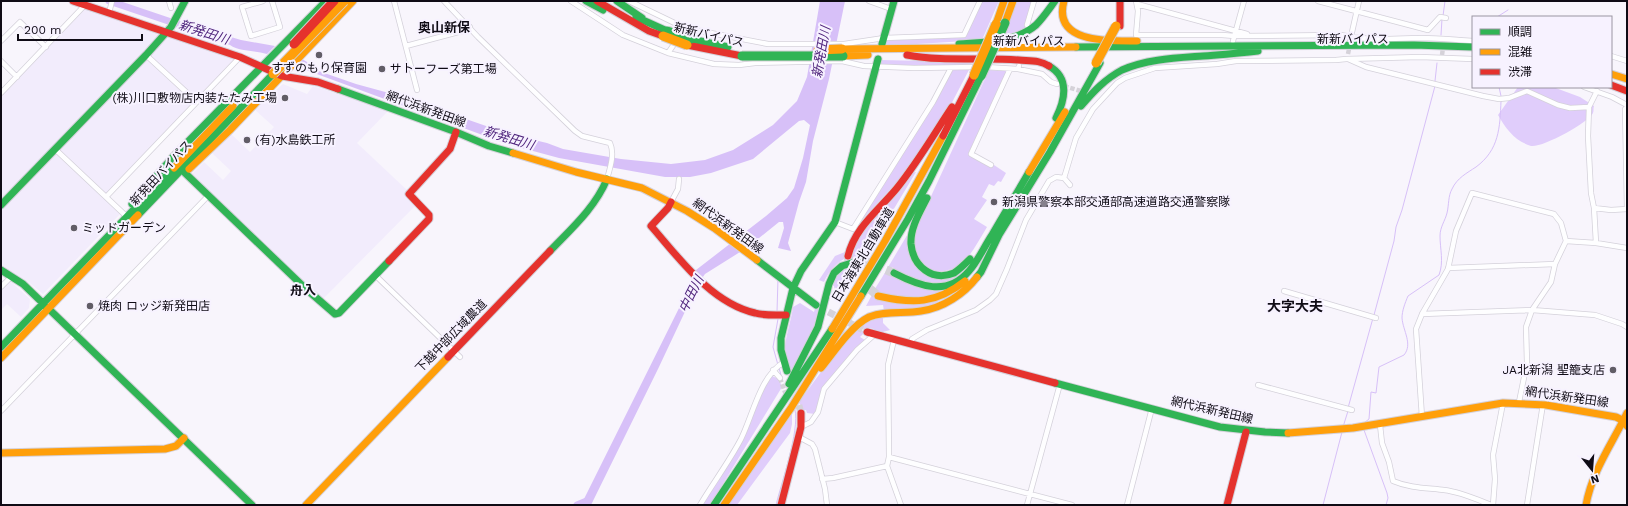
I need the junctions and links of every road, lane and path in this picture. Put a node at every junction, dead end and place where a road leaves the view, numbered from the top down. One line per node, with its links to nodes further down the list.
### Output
1 (73, 1): 32 (main road, 網代浜新発田線)
2 (112, 1): 36 (street)
3 (169, 1): 34 (street)
4 (185, 1): 43 (main road)
5 (263, 1): 6 (street)
6 (272, 1)
7 (334, 1): 71 (main road, bridge)
8 (344, 1): 71 (main road, bridge)
9 (353, 1): 71 (main road)
10 (394, 1): 50 (street)
11 (444, 1): 40 (street)
12 (571, 1): 56 (street)
13 (586, 1): 41 (main road)
14 (597, 1): 41 (main road, 新新バイパス)
15 (609, 1): 41 (main road, 新新バイパス)
16 (617, 1): 41 (main road)
17 (629, 1): 42 (street)
18 (869, 1): 33 (street)
19 (980, 1): 47 (street)
20 (1004, 1): 74 (main road, 日本海東北自動車道, bridge)
21 (1013, 1): 74 (main road, 日本海東北自動車道, bridge)
22 (1034, 1): 38 (street)
23 (1055, 1): 55 (main road)
24 (1064, 1): 51 (main road)
25 (1116, 1): 39 (main road)
26 (1120, 1): 39 (main road)
27 (1244, 1): 44 (street)
28 (1318, 1): 35 (street)
29 (1359, 1): 35 (street)
30 (322, 3): 71 (main road)
31 (1137, 3): 44 (street); 44 (street)
32 (85, 5): 36 (main road, 網代浜新発田線); 52 (street)
33 (893, 5): 47 (main road)
34 (171, 8)
35 (1357, 11): 37 (street); 45 (street)
36 (109, 13): 43 (main road, 網代浜新発田線)
37 (1446, 18)
38 (1027, 25)
39 (1118, 26): 93 (main road, bridge)
40 (470, 27): 50 (street); 96 (street)
41 (650, 28): 57 (main road, 新新バイパス, bridge)
42 (685, 28): 49 (street); 56 (street)
43 (169, 30): 59 (main road); 62 (main road, 網代浜新発田線)
44 (1235, 36): 45 (street)
45 (1351, 39): 48 (street)
46 (1, 41): 52 (street)
47 (883, 41): 57 (street)
48 (1472, 41)
49 (768, 44): 57 (street); 67 (street)
50 (406, 46): 82 (street)
51 (1214, 46): 53 (main road, 新新バイパス); 55 (main road, 新新バイパス)
52 (46, 47): 75 (street)
53 (1472, 47)
54 (1258, 51): 55 (main road, 新新バイパス); 58 (main road, 新新バイパス); 93 (main road)
55 (904, 52): 57 (main road, 新新バイパス); 93 (main road)
56 (668, 53): 67 (street)
57 (843, 53): 66 (street); 67 (street)
58 (1472, 53)
59 (146, 56): 87 (street); 92 (main road)
60 (1347, 56): 63 (street); 89 (street); 97 (street)
61 (1612, 56): 65 (street)
62 (240, 57): 71 (main road, 網代浜新発田線); 87 (street)
63 (1472, 59)
64 (1, 61): 75 (street)
65 (1627, 61)
66 (878, 62): 68 (street); 106 (main road)
67 (760, 64)
68 (951, 68): 69 (street); 106 (street)
69 (1010, 69): 78 (street); 94 (street)
70 (1612, 71): 73 (main road)
71 (271, 72): 90 (main road, 新発田バイパス); 91 (main road, 網代浜新発田線); 95 (main road); 105 (main road)
72 (1612, 74): 76 (main road)
73 (1627, 74)
74 (976, 75): 85 (main road, 日本海東北自動車道); 113 (main road); 161 (main road, 日本海東北自動車道)
75 (17, 77): 86 (street)
76 (1627, 79)
77 (1612, 80): 80 (main road)
78 (1057, 84)
79 (1612, 85): 84 (main road)
80 (1627, 86)
81 (1587, 88): 83 (street)
82 (417, 90)
83 (1597, 91): 88 (street); 89 (street)
84 (1627, 91)
85 (974, 92): 108 (main road); 147 (main road, 日本海東北自動車道)
86 (1, 93)
87 (197, 102): 101 (street)
88 (1627, 106): 104 (street)
89 (1589, 107): 104 (street)
90 (216, 128): 107 (main road, 新発田バイパス); 111 (main road, 新発田バイパス)
91 (456, 132): 96 (main road, 網代浜新発田線); 119 (main road)
92 (55, 149): 101 (street); 103 (main road)
93 (1046, 150): 108 (main road)
94 (991, 165)
95 (185, 173): 100 (main road); 111 (main road)
96 (608, 175): 102 (main road, 網代浜新発田線); 137 (main road, 下越中部広域農道)
97 (1064, 178): 99 (street); 135 (street)
98 (679, 179): 102 (street)
99 (1070, 184)
100 (208, 196): 119 (main road); 132 (street)
101 (106, 197): 105 (street)
102 (671, 202): 122 (main road, 網代浜新発田線); 129 (main road)
103 (1, 205)
104 (1594, 208): 110 (street)
105 (124, 214): 107 (main road)
106 (835, 222): 122 (main road)
107 (111, 232): 126 (main road, 新発田バイパス)
108 (996, 232): 118 (main road); 124 (main road); 147 (main road)
109 (1566, 241): 110 (street); 115 (street); 116 (street)
110 (1596, 243): 112 (street)
111 (107, 248): 126 (main road, 新発田バイパス)
112 (1627, 248)
113 (848, 256)
114 (861, 260): 161 (main road)
115 (1555, 264): 116 (street); 127 (street)
116 (1448, 268): 128 (street)
117 (1, 270): 120 (main road)
118 (894, 273)
119 (375, 275): 137 (street)
120 (12, 276): 121 (street); 126 (main road)
121 (1, 286)
122 (793, 288): 125 (main road, 網代浜新発田線); 129 (main road)
123 (1284, 291): 130 (street)
124 (878, 296)
125 (816, 305)
126 (46, 306): 132 (main road); 136 (main road, 新発田バイパス); 138 (main road, 新発田バイパス)
127 (1532, 310): 128 (street); 131 (street); 144 (street)
128 (1422, 314): 152 (street)
129 (786, 315): 139 (main road)
130 (1376, 318)
131 (1627, 328)
132 (75, 333): 150 (street); 158 (main road)
133 (870, 333): 134 (main road, 網代浜新発田線); 155 (street)
134 (894, 340): 135 (main road, 網代浜新発田線); 160 (street)
135 (911, 344): 142 (main road, 網代浜新発田線)
136 (1, 347)
137 (457, 354): 166 (main road, 下越中部広域農道)
138 (1, 358)
139 (785, 366): 140 (street)
140 (773, 370): 141 (street); 167 (street)
141 (780, 378)
142 (1060, 384): 148 (main road, 網代浜新発田線); 164 (street)
143 (1258, 385): 149 (street)
144 (1519, 402): 145 (main road, 網代浜新発田線); 146 (main road, 網代浜新発田線)
145 (1503, 403): 152 (main road, 網代浜新発田線); 177 (street)
146 (1543, 404): 153 (main road, 網代浜新発田線); 178 (street)
147 (791, 408): 169 (main road, 日本海東北自動車道)
148 (1152, 408): 156 (main road, 網代浜新発田線); 175 (street)
149 (1352, 410)
150 (1, 411)
151 (802, 413): 155 (main road)
152 (1422, 417): 154 (main road, 網代浜新発田線)
153 (1626, 420): 179 (main road)
154 (1380, 425): 156 (main road, 網代浜新発田線); 177 (street)
155 (801, 427): 157 (main road)
156 (1246, 432): 176 (main road)
157 (798, 437): 163 (street); 170 (main road)
158 (184, 438): 159 (main road); 165 (main road)
159 (1, 453)
160 (889, 457): 162 (street); 164 (street)
161 (740, 466): 168 (main road, 日本海東北自動車道)
162 (887, 466): 163 (street); 172 (street)
163 (822, 479): 171 (street)
164 (1030, 494): 173 (street); 174 (street)
165 (252, 505)
166 (306, 505)
167 (700, 505)
168 (714, 505)
169 (724, 505)
170 (781, 505)
171 (827, 505)
172 (901, 505)
173 (1027, 505)
174 (1072, 505)
175 (1127, 505)
176 (1227, 505)
177 (1492, 505)
178 (1527, 505)
179 (1586, 505)

